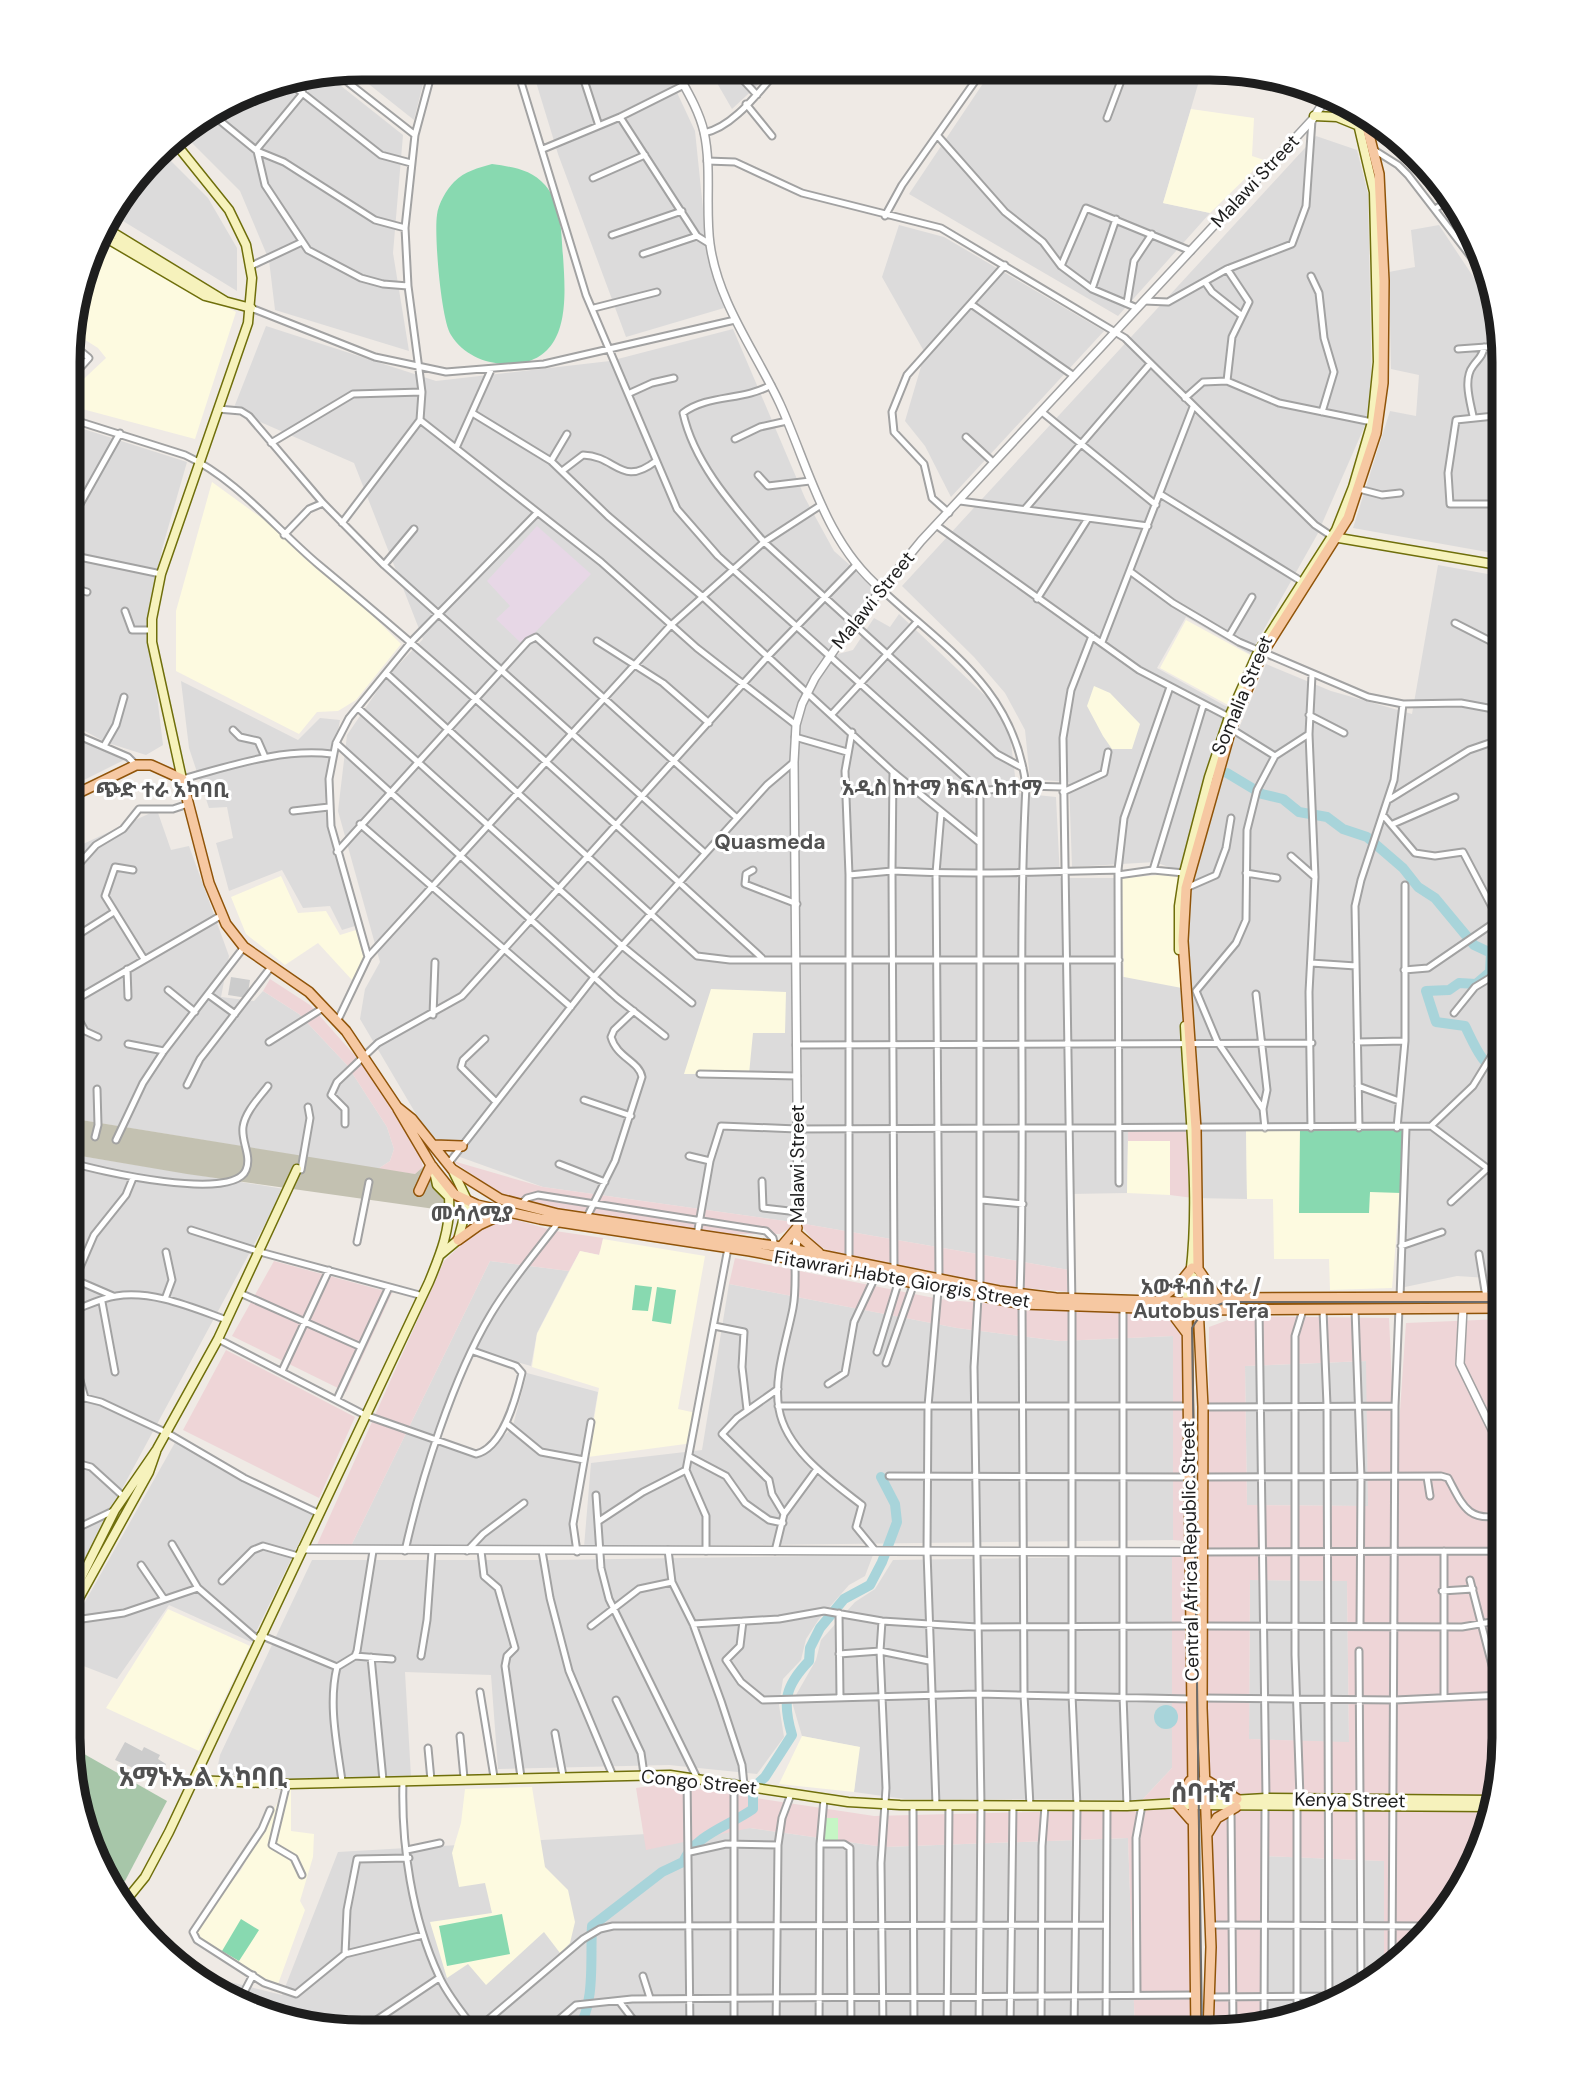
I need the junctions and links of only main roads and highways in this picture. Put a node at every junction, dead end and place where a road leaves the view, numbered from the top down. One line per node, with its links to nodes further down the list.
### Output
1 (1313, 118): 3 (main road)
2 (1358, 123): 3 (main road)
3 (1359, 127): 5 (main road)
4 (1366, 128): 5 (main road)
5 (1369, 147): 11 (main road); 11 (main road)
6 (181, 148): 10 (main road)
7 (113, 232): 9 (main road)
8 (109, 240): 9 (main road)
9 (225, 300): 10 (main road)
10 (251, 308): 16 (main road)
11 (1356, 488): 12 (main road)
12 (1335, 538): 13 (main road); 14 (main road); 14 (main road, Somalia Street)
13 (1492, 564)
14 (1260, 653): 15 (main road)
15 (1229, 724): 18 (main road); 18 (main road, Somalia Street)
16 (182, 779): 17 (main road); 19 (main road)
17 (80, 792)
18 (1183, 889): 20 (main road)
19 (397, 1107): 21 (main road); 23 (main road, Fitawrari Habte Giorgis Street)
20 (1193, 1129): 35 (main road); 40 (main road)
21 (435, 1145): 22 (main road); 24 (main road)
22 (462, 1146)
23 (432, 1166): 26 (main road); 27 (main road, Fitawrari Habte Giorgis Street); 32 (main road)
24 (450, 1167): 27 (main road); 28 (main road)
25 (299, 1170): 37 (main road)
26 (419, 1191)
27 (468, 1202): 28 (main road, Fitawrari Habte Giorgis Street); 30 (main road)
28 (513, 1207): 29 (main road); 29 (main road, Fitawrari Habte Giorgis Street); 30 (main road)
29 (584, 1222): 31 (main road); 33 (main road, Fitawrari Habte Giorgis Street)
30 (458, 1240): 32 (main road)
31 (778, 1246): 33 (main road); 34 (main road)
32 (440, 1255): 57 (main road)
33 (796, 1255): 34 (main road); 36 (main road, Fitawrari Habte Giorgis Street)
34 (827, 1257): 36 (main road)
35 (1192, 1270): 39 (main road); 42 (main road); 43 (main road)
36 (938, 1284): 41 (main road, Fitawrari Habte Giorgis Street)
37 (242, 1294): 49 (main road); 49 (main road)
38 (1492, 1297): 40 (main road)
39 (1159, 1300): 41 (main road); 42 (main road)
40 (1219, 1300): 43 (main road)
41 (1071, 1303): 44 (main road, Fitawrari Habte Giorgis Street)
42 (1187, 1306): 43 (main road, Fitawrari Habte Giorgis Street); 44 (main road, Fitawrari Habte Giorgis Street); 48 (main road, Central Africa Republic Street)
43 (1198, 1306): 46 (main road, Fitawrari Habte Giorgis Street); 47 (main road, Central Africa Republic Street)
44 (1168, 1308): 48 (main road)
45 (1492, 1308): 46 (main road, Fitawrari Habte Giorgis Street)
46 (1215, 1310): 47 (main road)
47 (1199, 1332): 56 (main road, Central Africa Republic Street)
48 (1187, 1334): 55 (main road, Central Africa Republic Street)
49 (219, 1340): 50 (main road)
50 (168, 1434): 51 (main road); 52 (main road)
51 (157, 1449): 52 (main road); 53 (main road)
52 (153, 1464): 54 (main road)
53 (80, 1579)
54 (80, 1597)
55 (1192, 1776): 59 (main road); 60 (main road, Central Africa Republic Street)
56 (1204, 1779): 61 (main road, Central Africa Republic Street); 63 (main road)
57 (193, 1780): 59 (main road, Congo Street); 67 (main road)
58 (1484, 1800): 62 (main road, Kenya Street)
59 (1179, 1804): 60 (main road, Congo Street); 65 (main road)
60 (1192, 1804): 61 (main road, Congo Street); 65 (main road, Central Africa Republic Street)
61 (1205, 1804): 63 (main road, Congo Street); 66 (main road, Central Africa Republic Street)
62 (1394, 1804): 63 (main road, Kenya Street); 64 (main road)
63 (1234, 1805): 66 (main road)
64 (1483, 1808)
65 (1194, 1825): 68 (main road, Central Africa Republic Street)
66 (1207, 1835): 69 (main road, Central Africa Republic Street)
67 (129, 1896)
68 (1196, 2020)
69 (1209, 2020)

